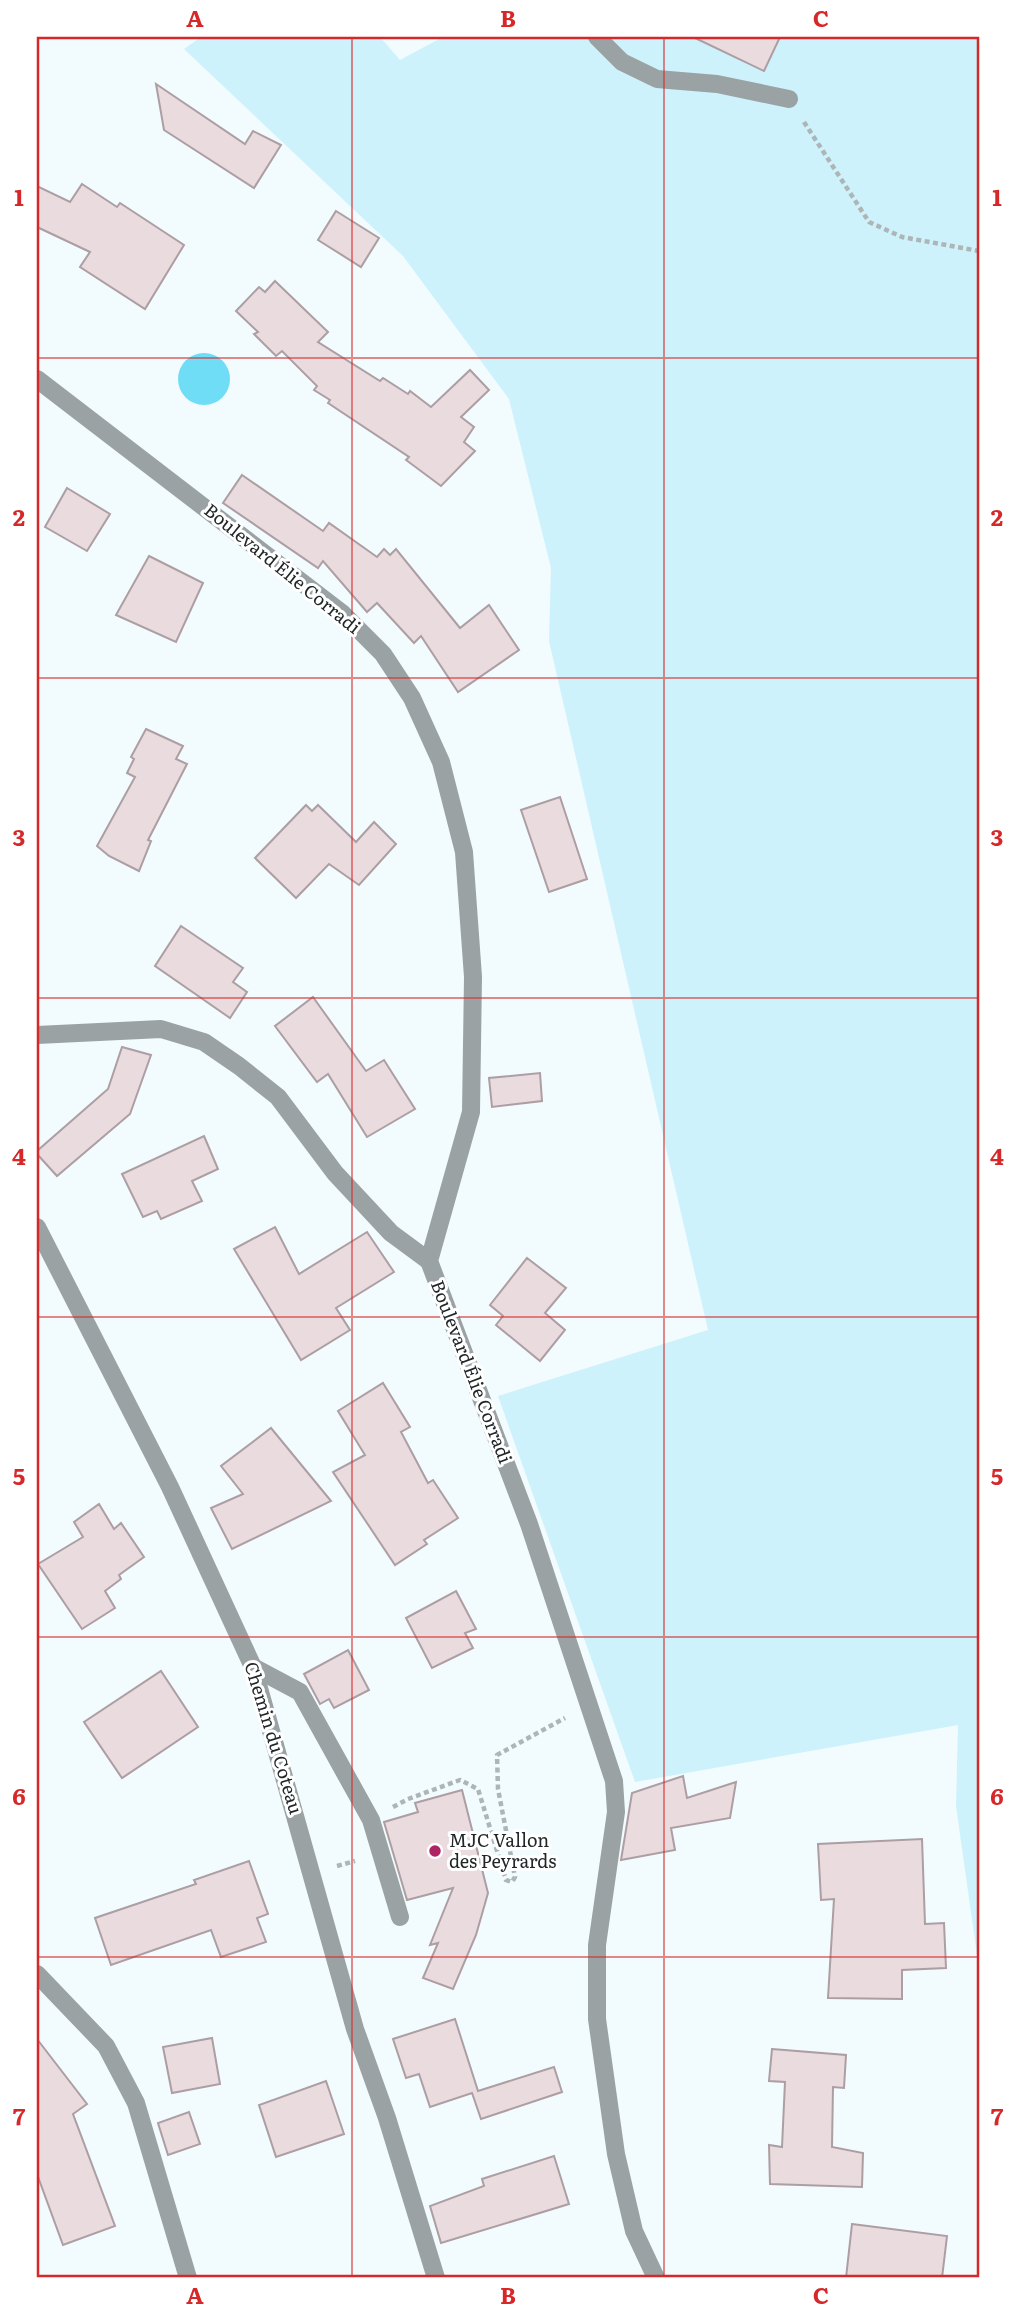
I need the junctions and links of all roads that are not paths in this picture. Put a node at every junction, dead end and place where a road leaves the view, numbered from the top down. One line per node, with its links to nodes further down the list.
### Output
1 (597, 37): 2 (street)
2 (789, 99)
3 (37, 379): 6 (street, Boulevard Élie Corradi)
4 (37, 1035): 6 (street)
5 (37, 1227): 7 (street, Chemin du Coteau)
6 (429, 1261): 12 (street, Boulevard Élie Corradi)
7 (253, 1667): 8 (street); 11 (street, Chemin du Coteau)
8 (400, 1917)
9 (37, 1974): 10 (street)
10 (188, 2278)
11 (436, 2278)
12 (656, 2278)

